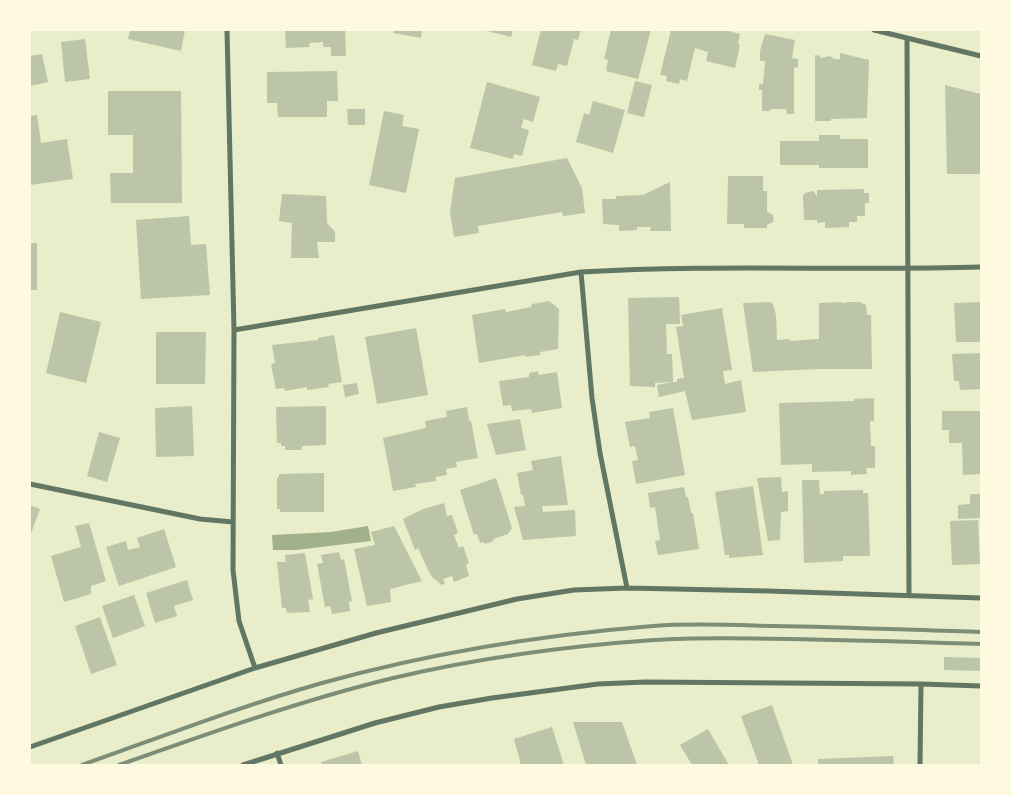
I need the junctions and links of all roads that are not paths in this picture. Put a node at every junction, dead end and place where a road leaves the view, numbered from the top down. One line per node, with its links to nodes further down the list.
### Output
1 (227, 30): 8 (street)
2 (874, 30): 3 (street)
3 (907, 38): 4 (street); 6 (street)
4 (981, 56)
5 (981, 267): 6 (street)
6 (908, 269): 7 (street); 12 (street)
7 (581, 272): 8 (street); 11 (street)
8 (234, 330): 10 (street)
9 (30, 484): 10 (street)
10 (233, 522): 14 (street)
11 (627, 588): 12 (street); 14 (street)
12 (909, 596): 13 (street)
13 (981, 598)
14 (254, 668): 17 (street)
15 (921, 684): 16 (street); 18 (street); 21 (street)
16 (981, 686)
17 (30, 747)
18 (277, 753): 19 (street); 20 (street)
19 (243, 765)
20 (281, 765)
21 (920, 765)

